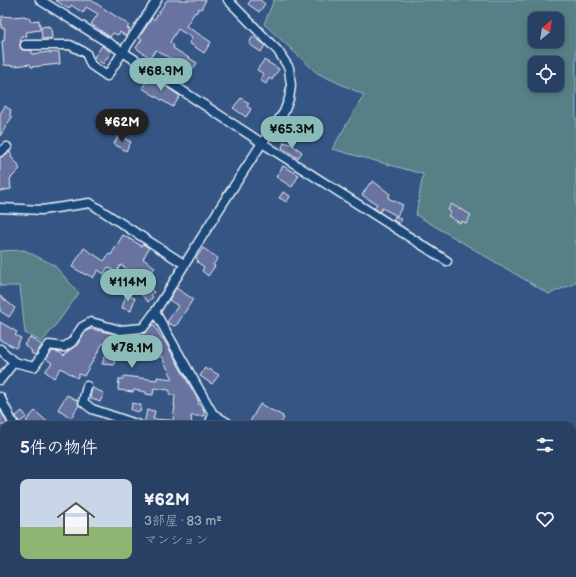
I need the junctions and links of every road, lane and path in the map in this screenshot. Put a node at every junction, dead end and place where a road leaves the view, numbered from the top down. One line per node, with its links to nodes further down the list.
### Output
1 (40, 0): 5 (street)
2 (157, 0): 5 (street)
3 (228, 0): 6 (street)
4 (25, 45): 5 (street)
5 (123, 52): 6 (street)
6 (262, 143): 8 (street); 9 (street)
7 (0, 208): 9 (street)
8 (447, 261)
9 (184, 264): 10 (street)
10 (155, 312): 12 (street); 16 (street)
11 (0, 349): 12 (street)
12 (14, 362): 13 (street)
13 (0, 380)
14 (87, 386): 18 (street)
15 (0, 397): 17 (street)
16 (213, 414): 19 (street); 20 (street)
17 (12, 421)
18 (124, 421)
19 (210, 421)
20 (224, 421)

